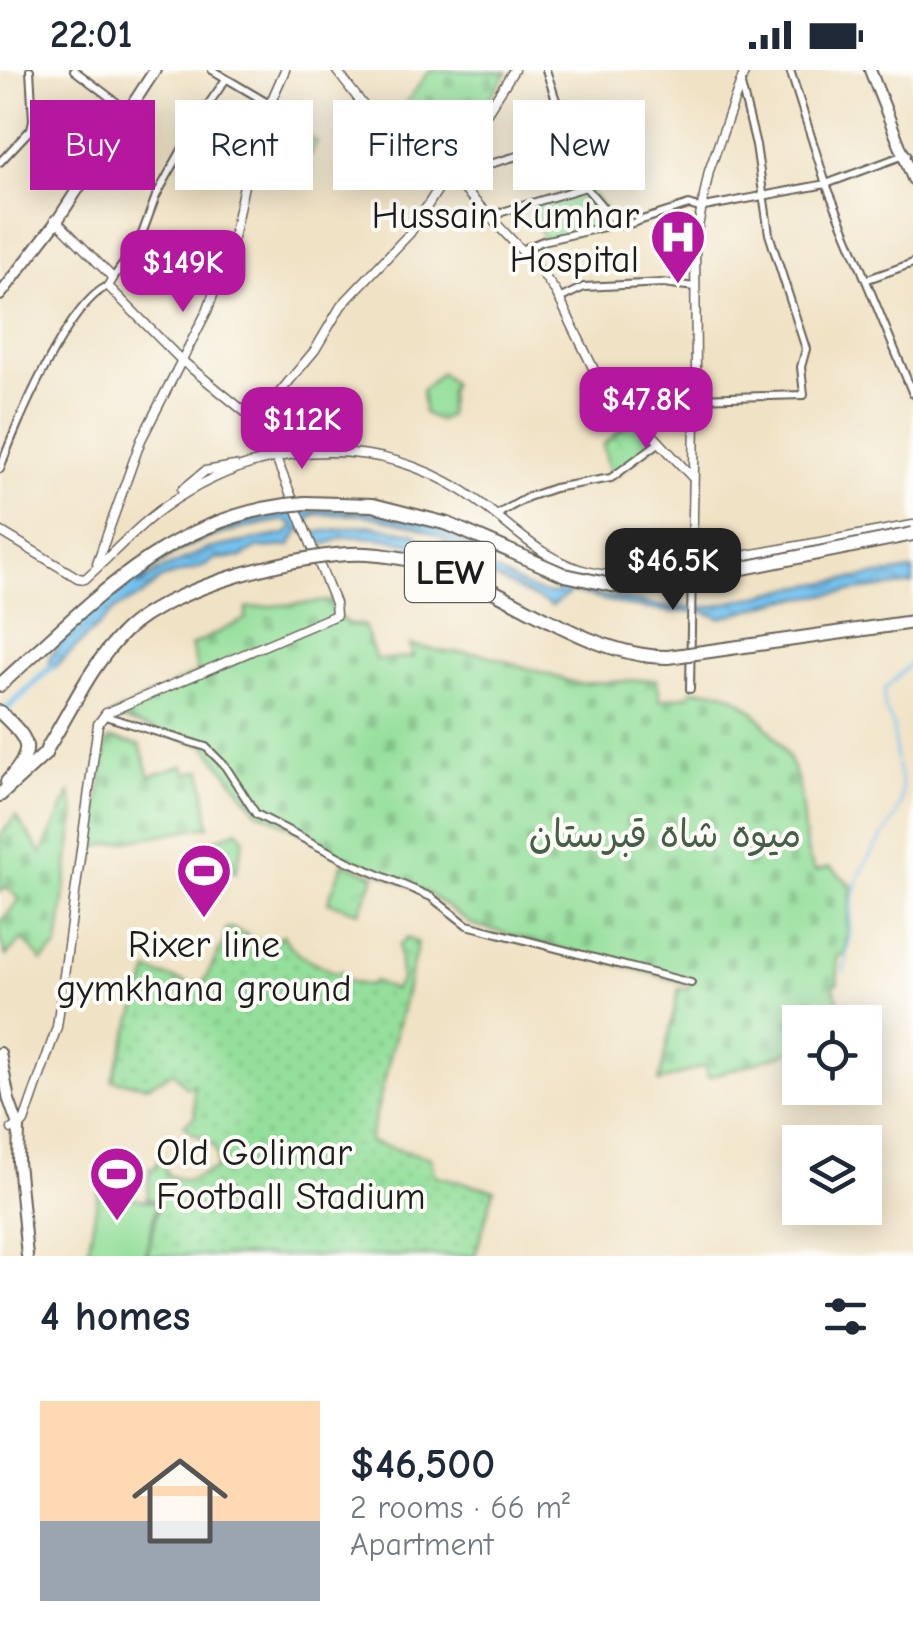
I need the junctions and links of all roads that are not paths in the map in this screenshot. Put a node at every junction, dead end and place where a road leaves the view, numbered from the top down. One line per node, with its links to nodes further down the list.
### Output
1 (30, 70): 14 (street)
2 (74, 70): 15 (street)
3 (153, 70): 16 (main road)
4 (212, 70): 12 (street)
5 (285, 70): 18 (main road)
6 (512, 70): 20 (main road)
7 (546, 70): 21 (street)
8 (745, 70): 13 (main road)
9 (790, 70): 27 (street)
10 (872, 70): 23 (main road)
11 (339, 72): 19 (main road)
12 (226, 79): 17 (street); 45 (street)
13 (741, 85): 37 (street); 38 (main road)
14 (32, 100)
15 (113, 100)
16 (134, 100)
17 (262, 100)
18 (272, 100)
19 (360, 100)
20 (493, 100)
21 (557, 100)
22 (30, 130): 24 (street)
23 (906, 154): 25 (main road); 26 (main road); 27 (street)
24 (0, 162)
25 (913, 166)
26 (913, 179)
27 (826, 184): 37 (street); 44 (street)
28 (74, 190): 40 (main road)
29 (76, 190): 40 (main road)
30 (244, 190): 49 (main road)
31 (437, 190): 54 (main road)
32 (465, 190): 36 (main road)
33 (466, 190): 36 (main road)
34 (577, 190): 39 (street)
35 (589, 190): 41 (street)
36 (471, 195): 39 (main road)
37 (762, 196): 38 (street); 52 (street)
38 (699, 208): 41 (street); 46 (main road)
39 (493, 218): 42 (main road)
40 (56, 220): 45 (main road); 47 (main road)
41 (617, 224): 42 (street)
42 (523, 250): 48 (main road)
43 (913, 263): 44 (street)
44 (868, 280): 51 (street)
45 (111, 282): 49 (main road); 57 (street)
46 (695, 287): 48 (street); 50 (main road)
47 (0, 292)
48 (561, 298): 53 (main road)
49 (180, 359): 54 (main road); 65 (main road)
50 (696, 382): 52 (main road); 53 (street)
51 (913, 394)
52 (694, 398): 58 (main road)
53 (626, 406): 55 (main road)
54 (254, 420): 56 (main road)
55 (660, 442): 58 (main road); 60 (street)
56 (274, 454): 59 (main road); 60 (main road); 64 (main road); 65 (main road)
57 (0, 469)
58 (692, 473): 64 (main road)
59 (295, 505): 63 (highway, LEW, bridge); 67 (highway, LEW); 70 (main road)
60 (498, 514): 64 (main road)
61 (913, 525): 64 (main road)
62 (0, 531): 65 (main road)
63 (913, 534)
64 (692, 562): 68 (street)
65 (96, 567)
66 (913, 622): 71 (highway, LEW, bridge)
67 (0, 685)
68 (690, 689)
69 (0, 712): 71 (highway, LEW)
70 (105, 716): 72 (street); 75 (main road)
71 (2, 787)
72 (691, 982)
73 (0, 1054): 75 (main road)
74 (0, 1081): 75 (main road)
75 (16, 1129): 76 (main road)
76 (25, 1256)

